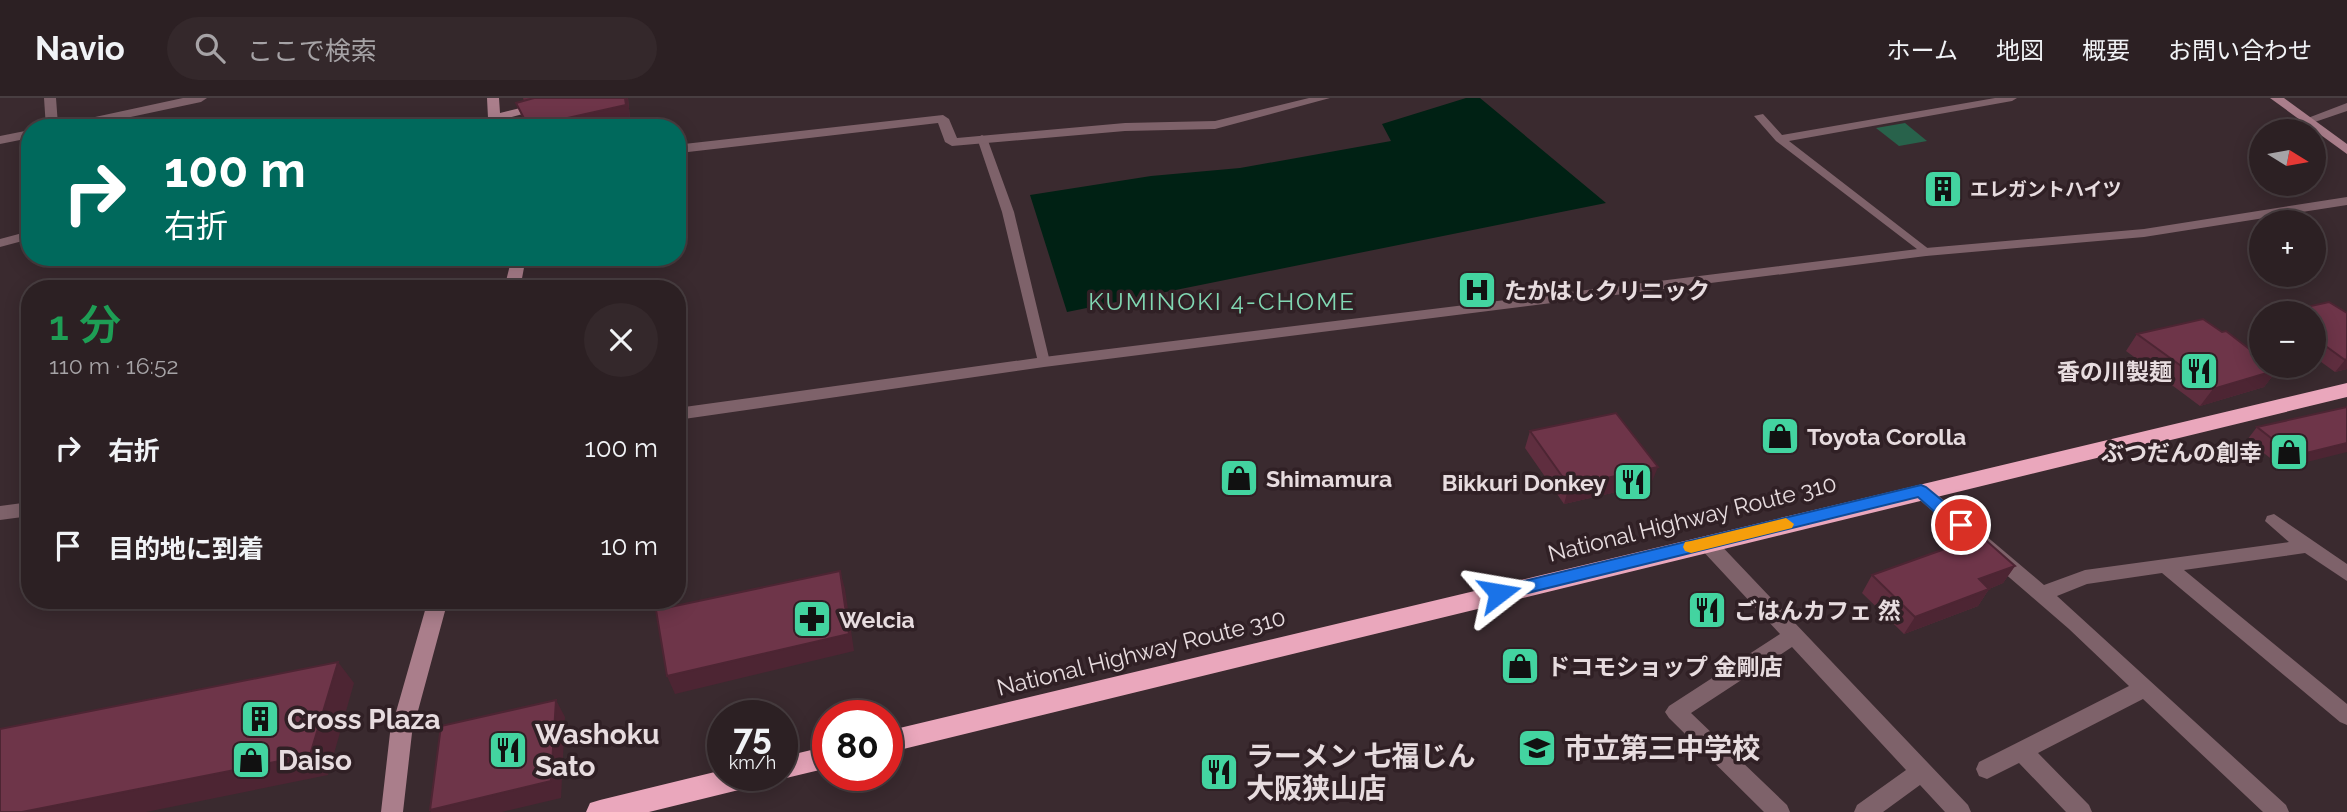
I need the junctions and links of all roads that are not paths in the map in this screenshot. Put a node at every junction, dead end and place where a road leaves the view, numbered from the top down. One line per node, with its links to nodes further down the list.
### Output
1 (50, 98): 10 (street)
2 (201, 98): 11 (street)
3 (493, 98): 12 (street)
4 (576, 98): 13 (street)
5 (1324, 98): 18 (street)
6 (2012, 98): 19 (lane)
7 (2276, 98): 14 (street)
8 (2347, 107): 15 (street)
9 (1759, 116): 19 (lane)
10 (51, 119)
11 (102, 119)
12 (496, 119)
13 (509, 119)
14 (2303, 119)
15 (2312, 119)
16 (2326, 135): 22 (street)
17 (21, 136): 20 (street)
18 (982, 138): 21 (street); 27 (lane)
19 (1780, 139): 26 (lane)
20 (0, 140)
21 (686, 148)
22 (2347, 150)
23 (2347, 201): 26 (street)
24 (21, 237): 25 (street)
25 (0, 243)
26 (1926, 252): 27 (street)
27 (1044, 362): 29 (street)
28 (2347, 390): 30 (highway, National Highway Route 310)
29 (686, 413)
30 (1921, 491): 34 (highway, National Highway Route 310); 38 (street)
31 (21, 510): 32 (street)
32 (0, 513)
33 (2274, 521): 35 (street)
34 (1707, 543): 40 (street); 43 (highway, National Highway Route 310)
35 (2308, 546): 36 (street); 37 (street)
36 (2166, 566): 38 (street); 42 (street)
37 (2347, 574)
38 (2041, 594): 41 (street)
39 (435, 609): 48 (street)
40 (1794, 635): 46 (street); 50 (street)
41 (2144, 688): 44 (street); 54 (street)
42 (2347, 716)
43 (903, 738)
44 (2021, 750): 45 (street); 53 (street)
45 (1987, 769)
46 (1922, 771): 51 (street); 52 (street)
47 (707, 786): 49 (highway)
48 (392, 812)
49 (600, 812)
50 (1779, 812)
51 (1866, 812)
52 (1960, 812)
53 (2081, 812)
54 (2278, 812)

